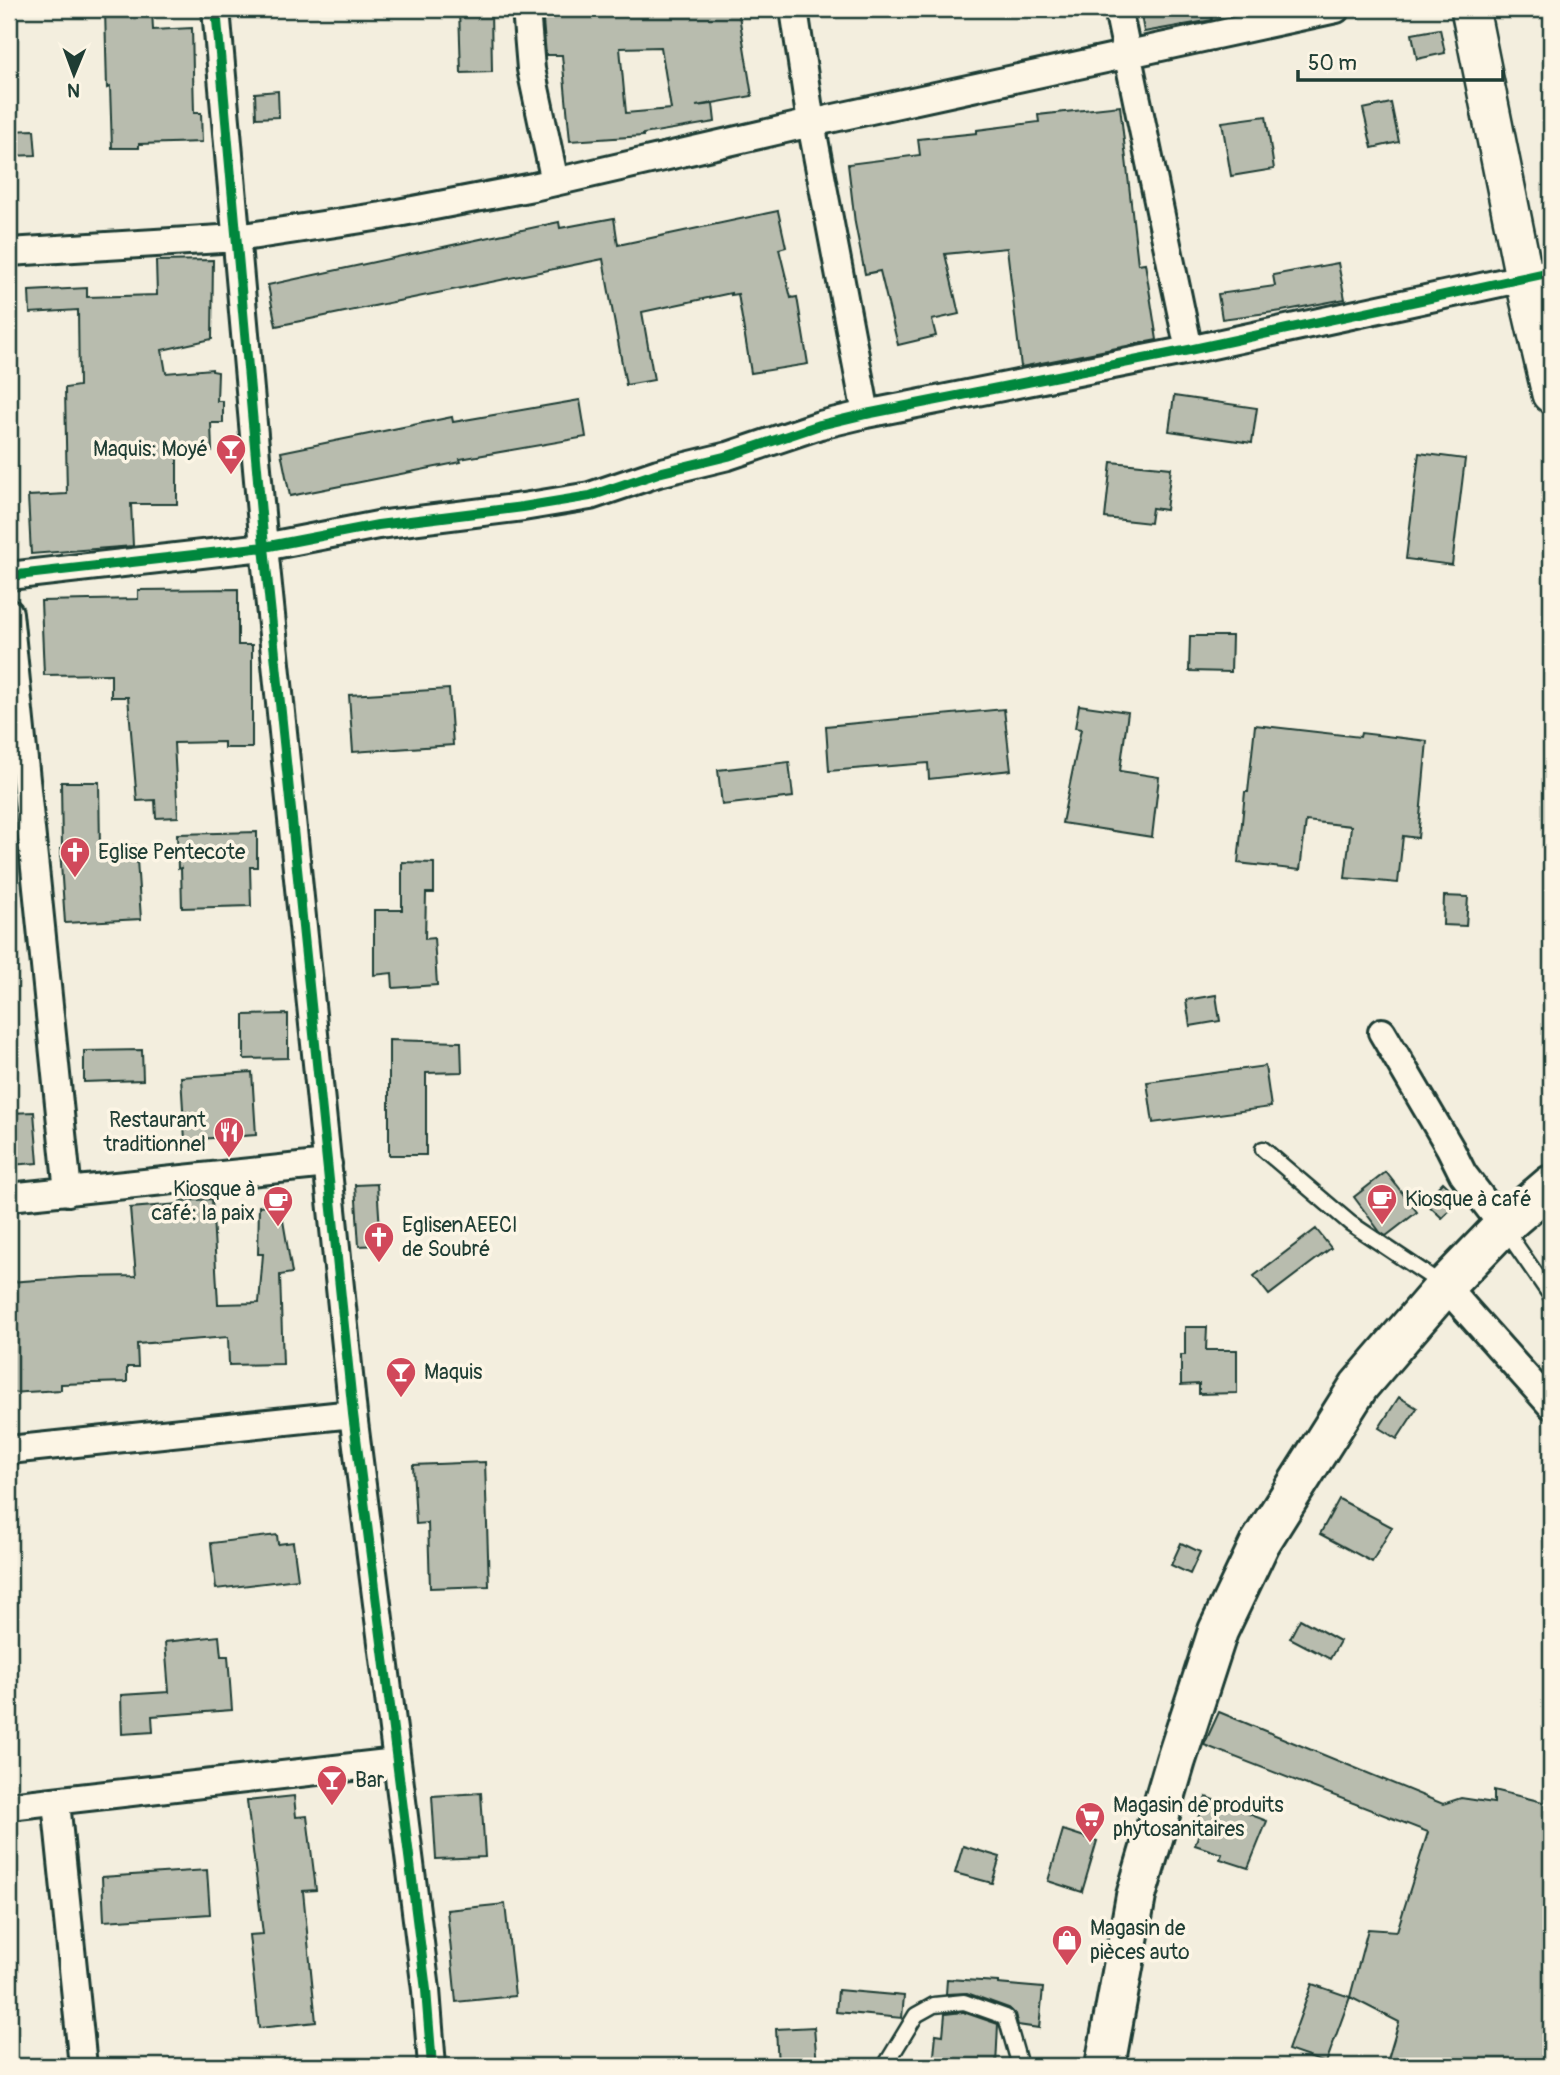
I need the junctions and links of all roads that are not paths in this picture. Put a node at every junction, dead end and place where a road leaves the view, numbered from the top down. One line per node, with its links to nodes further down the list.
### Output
1 (216, 9): 10 (street)
2 (526, 9): 9 (street)
3 (794, 9): 8 (street)
4 (1118, 9): 7 (street)
5 (1336, 9): 7 (street)
6 (1470, 9): 12 (main road)
7 (1127, 53): 8 (street); 13 (street)
8 (811, 122): 9 (street); 15 (street)
9 (555, 182): 10 (street)
10 (237, 238): 11 (street); 16 (street)
11 (9, 252)
12 (1538, 275): 13 (street); 14 (main road)
13 (1189, 350): 15 (street)
14 (1551, 394)
15 (866, 414): 16 (street)
16 (264, 547): 17 (street); 21 (street)
17 (9, 576)
18 (9, 612): 23 (street)
19 (1382, 1032): 25 (street)
20 (1263, 1149): 26 (lane)
21 (328, 1164): 23 (street); 29 (street)
22 (1551, 1185): 25 (main road)
23 (68, 1192): 24 (street)
24 (9, 1197)
25 (1503, 1226): 26 (main road); 27 (lane)
26 (1445, 1286): 28 (street); 38 (main road)
27 (1551, 1296)
28 (1551, 1405)
29 (353, 1414): 30 (street); 31 (street)
30 (9, 1450)
31 (396, 1762): 32 (street); 35 (street)
32 (56, 1802): 33 (street); 34 (street)
33 (9, 1807)
34 (83, 2066)
35 (432, 2066)
36 (885, 2066): 37 (lane)
37 (1020, 2066)
38 (1105, 2066)

